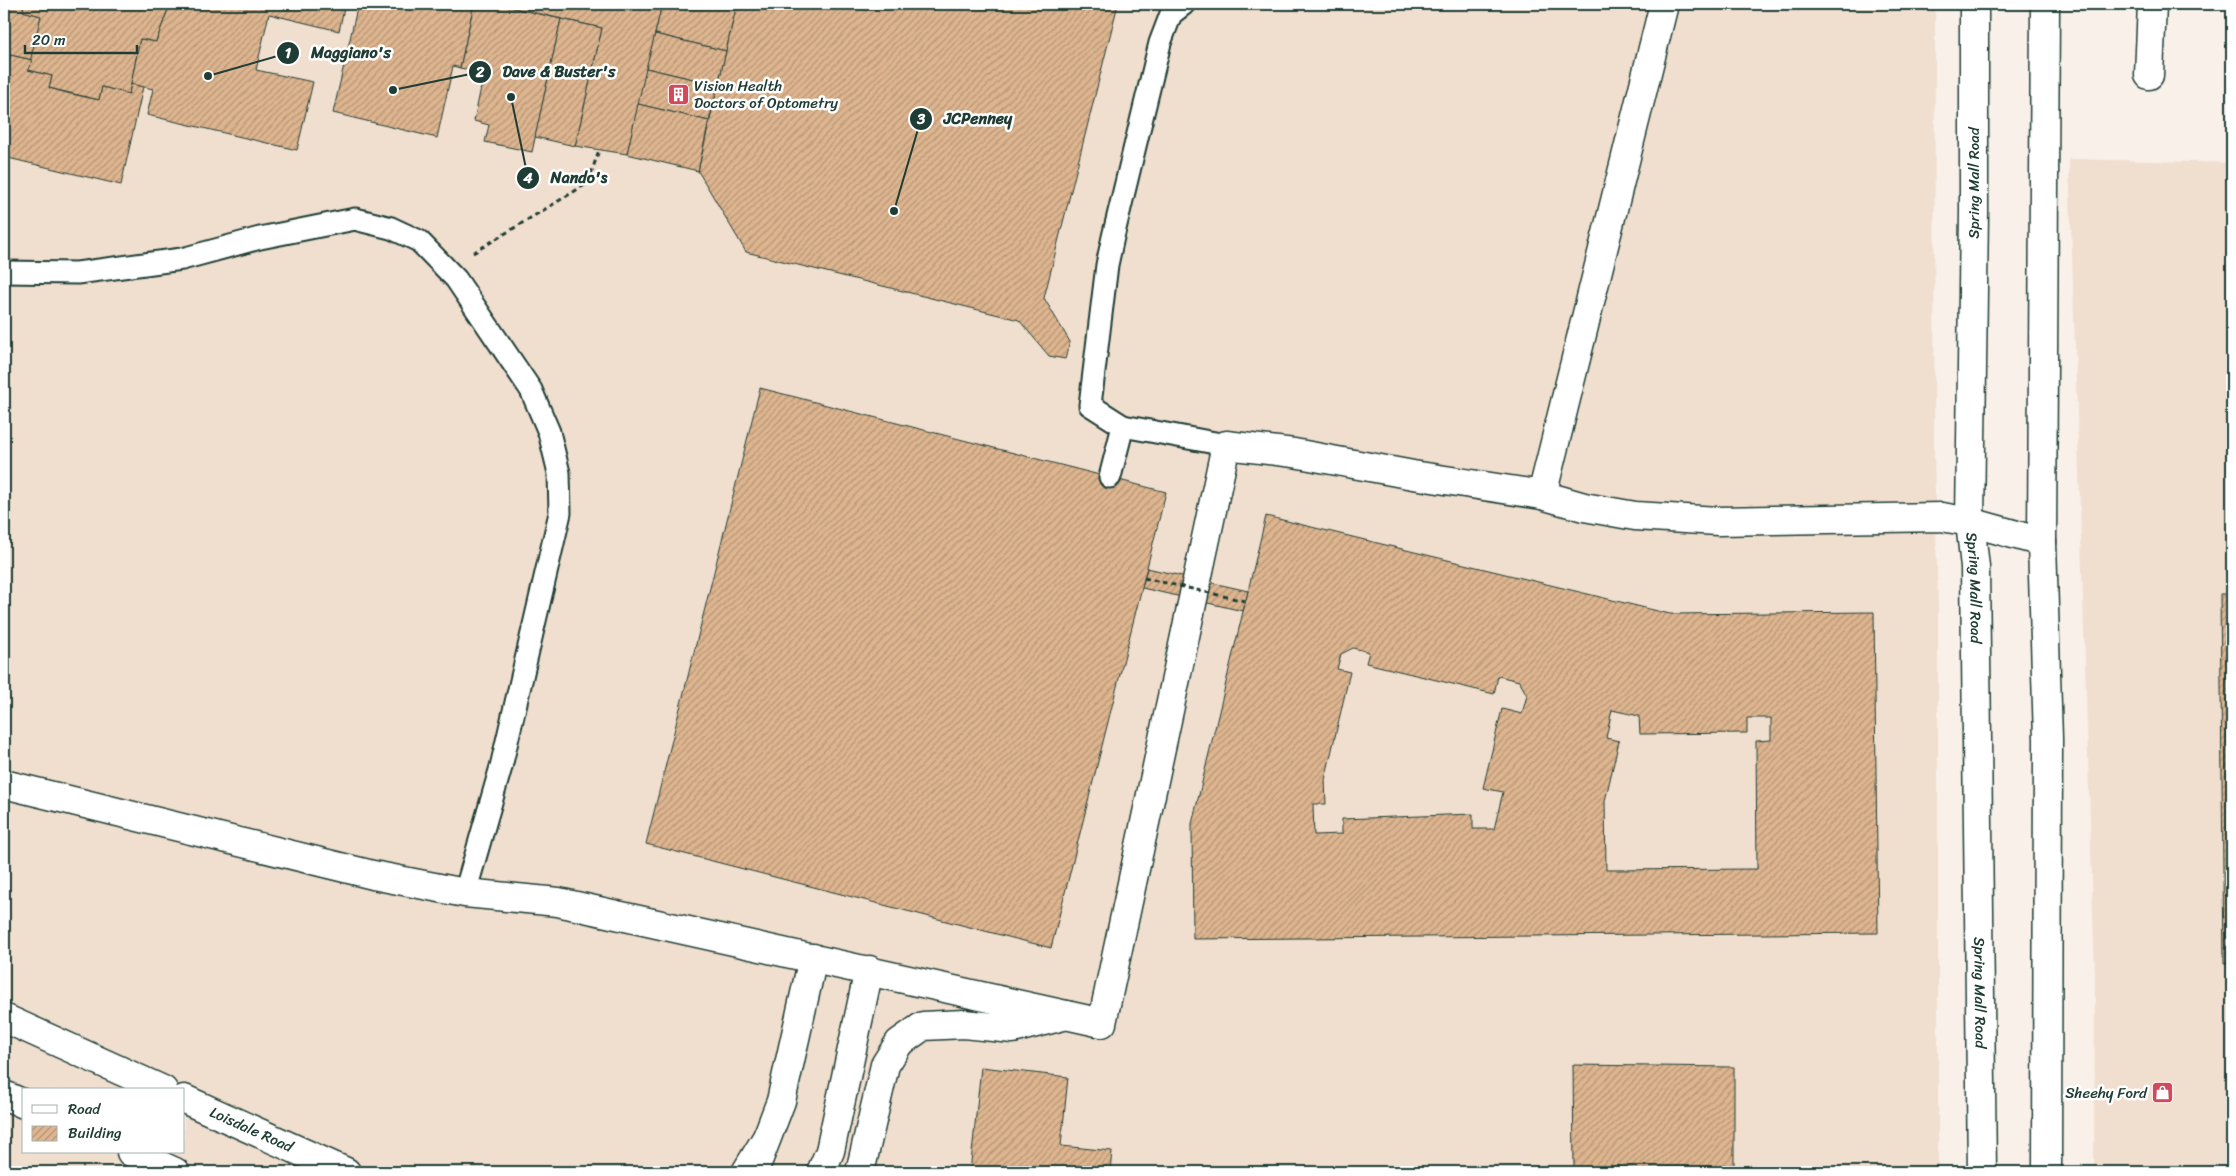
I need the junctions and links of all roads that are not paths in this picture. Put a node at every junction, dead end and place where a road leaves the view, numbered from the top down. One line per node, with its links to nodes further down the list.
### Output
1 (1184, 4): 8 (lane)
2 (1664, 4): 11 (street)
3 (1974, 4): 12 (street, Spring Mall Road)
4 (2045, 4): 13 (street)
5 (2152, 4): 6 (street)
6 (2149, 74)
7 (4, 272): 15 (lane)
8 (1123, 426): 9 (lane); 10 (lane)
9 (1226, 445): 11 (street); 18 (street)
10 (1110, 477)
11 (1542, 495): 12 (street)
12 (1970, 522): 13 (street); 32 (street, Spring Mall Road)
13 (2042, 542): 33 (street)
14 (4, 784): 15 (street)
15 (465, 893): 16 (street)
16 (813, 958): 17 (street); 24 (street)
17 (869, 970): 18 (street); 30 (street)
18 (1067, 1015): 31 (street)
19 (4, 1018): 20 (street)
20 (159, 1088)
21 (4, 1095): 23 (street)
22 (185, 1099): 27 (street, Loisdale Road)
23 (22, 1103)
24 (766, 1139): 28 (street); 29 (street)
25 (135, 1154): 26 (street)
26 (175, 1172)
27 (346, 1172)
28 (746, 1172)
29 (754, 1172)
30 (821, 1172)
31 (860, 1172)
32 (1982, 1172)
33 (2047, 1172)

